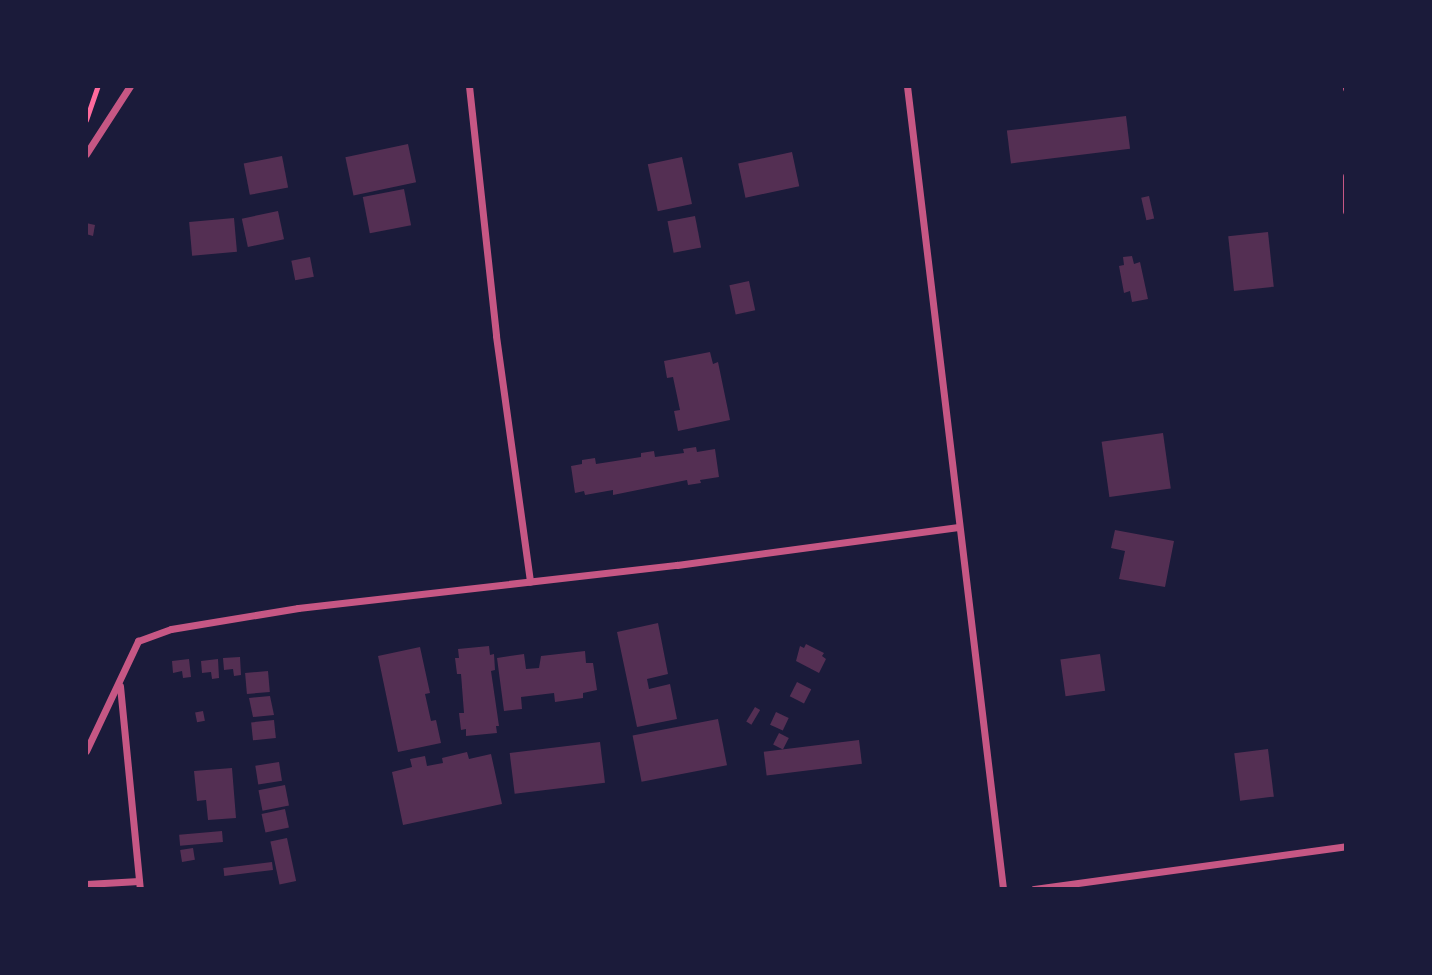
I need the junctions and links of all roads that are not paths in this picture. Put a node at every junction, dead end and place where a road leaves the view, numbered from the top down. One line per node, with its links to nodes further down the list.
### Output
1 (130, 86): 4 (street)
2 (469, 86): 8 (street)
3 (907, 86): 7 (street)
4 (86, 154)
5 (1346, 176): 6 (street)
6 (1346, 211)
7 (958, 527): 8 (street); 14 (street)
8 (530, 582): 9 (street)
9 (120, 685): 10 (street); 13 (street)
10 (86, 751)
11 (1346, 846): 15 (street)
12 (86, 884): 13 (street)
13 (139, 885)
14 (1003, 889)
15 (1034, 889)

